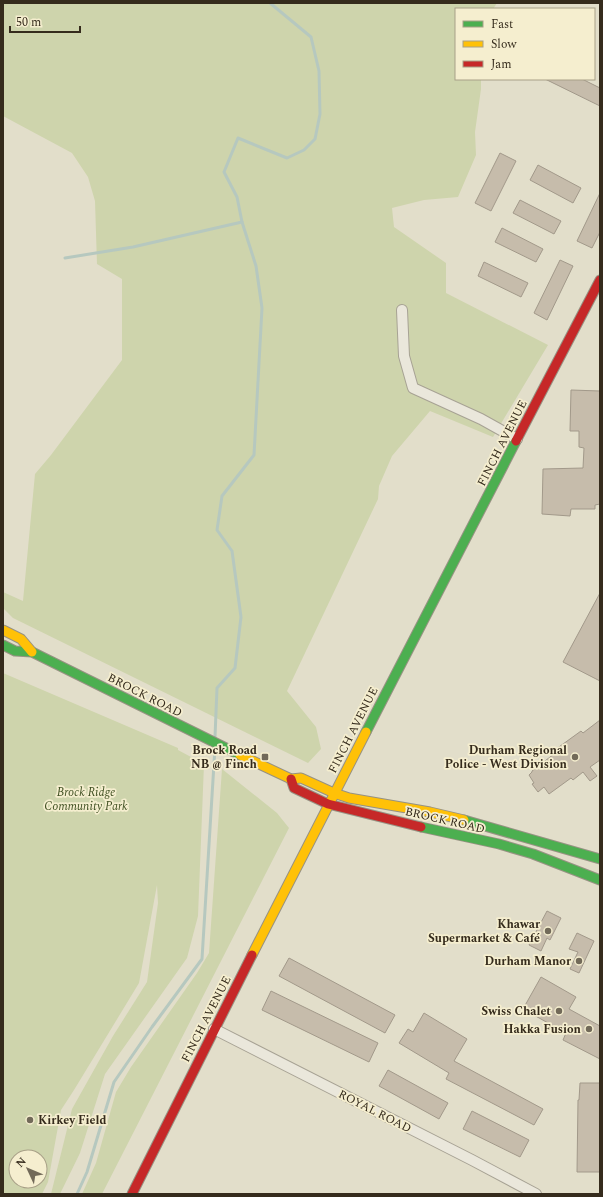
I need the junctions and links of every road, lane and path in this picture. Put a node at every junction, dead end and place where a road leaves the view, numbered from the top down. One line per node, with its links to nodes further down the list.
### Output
1 (600, 280): 3 (main road, FINCH AVENUE)
2 (402, 310): 3 (street)
3 (517, 439): 8 (main road, FINCH AVENUE)
4 (3, 630): 6 (main road, BROCK ROAD)
5 (3, 645): 6 (main road, BROCK ROAD)
6 (32, 652): 7 (main road, BROCK ROAD)
7 (291, 779): 8 (main road, BROCK ROAD); 9 (main road, BROCK ROAD)
8 (334, 793): 9 (main road, FINCH AVENUE); 10 (main road, BROCK ROAD)
9 (328, 804): 11 (main road, BROCK ROAD); 12 (main road, FINCH AVENUE)
10 (600, 858)
11 (600, 880)
12 (214, 1029): 13 (main road, FINCH AVENUE); 14 (street, ROYAL ROAD)
13 (132, 1194)
14 (536, 1194)

